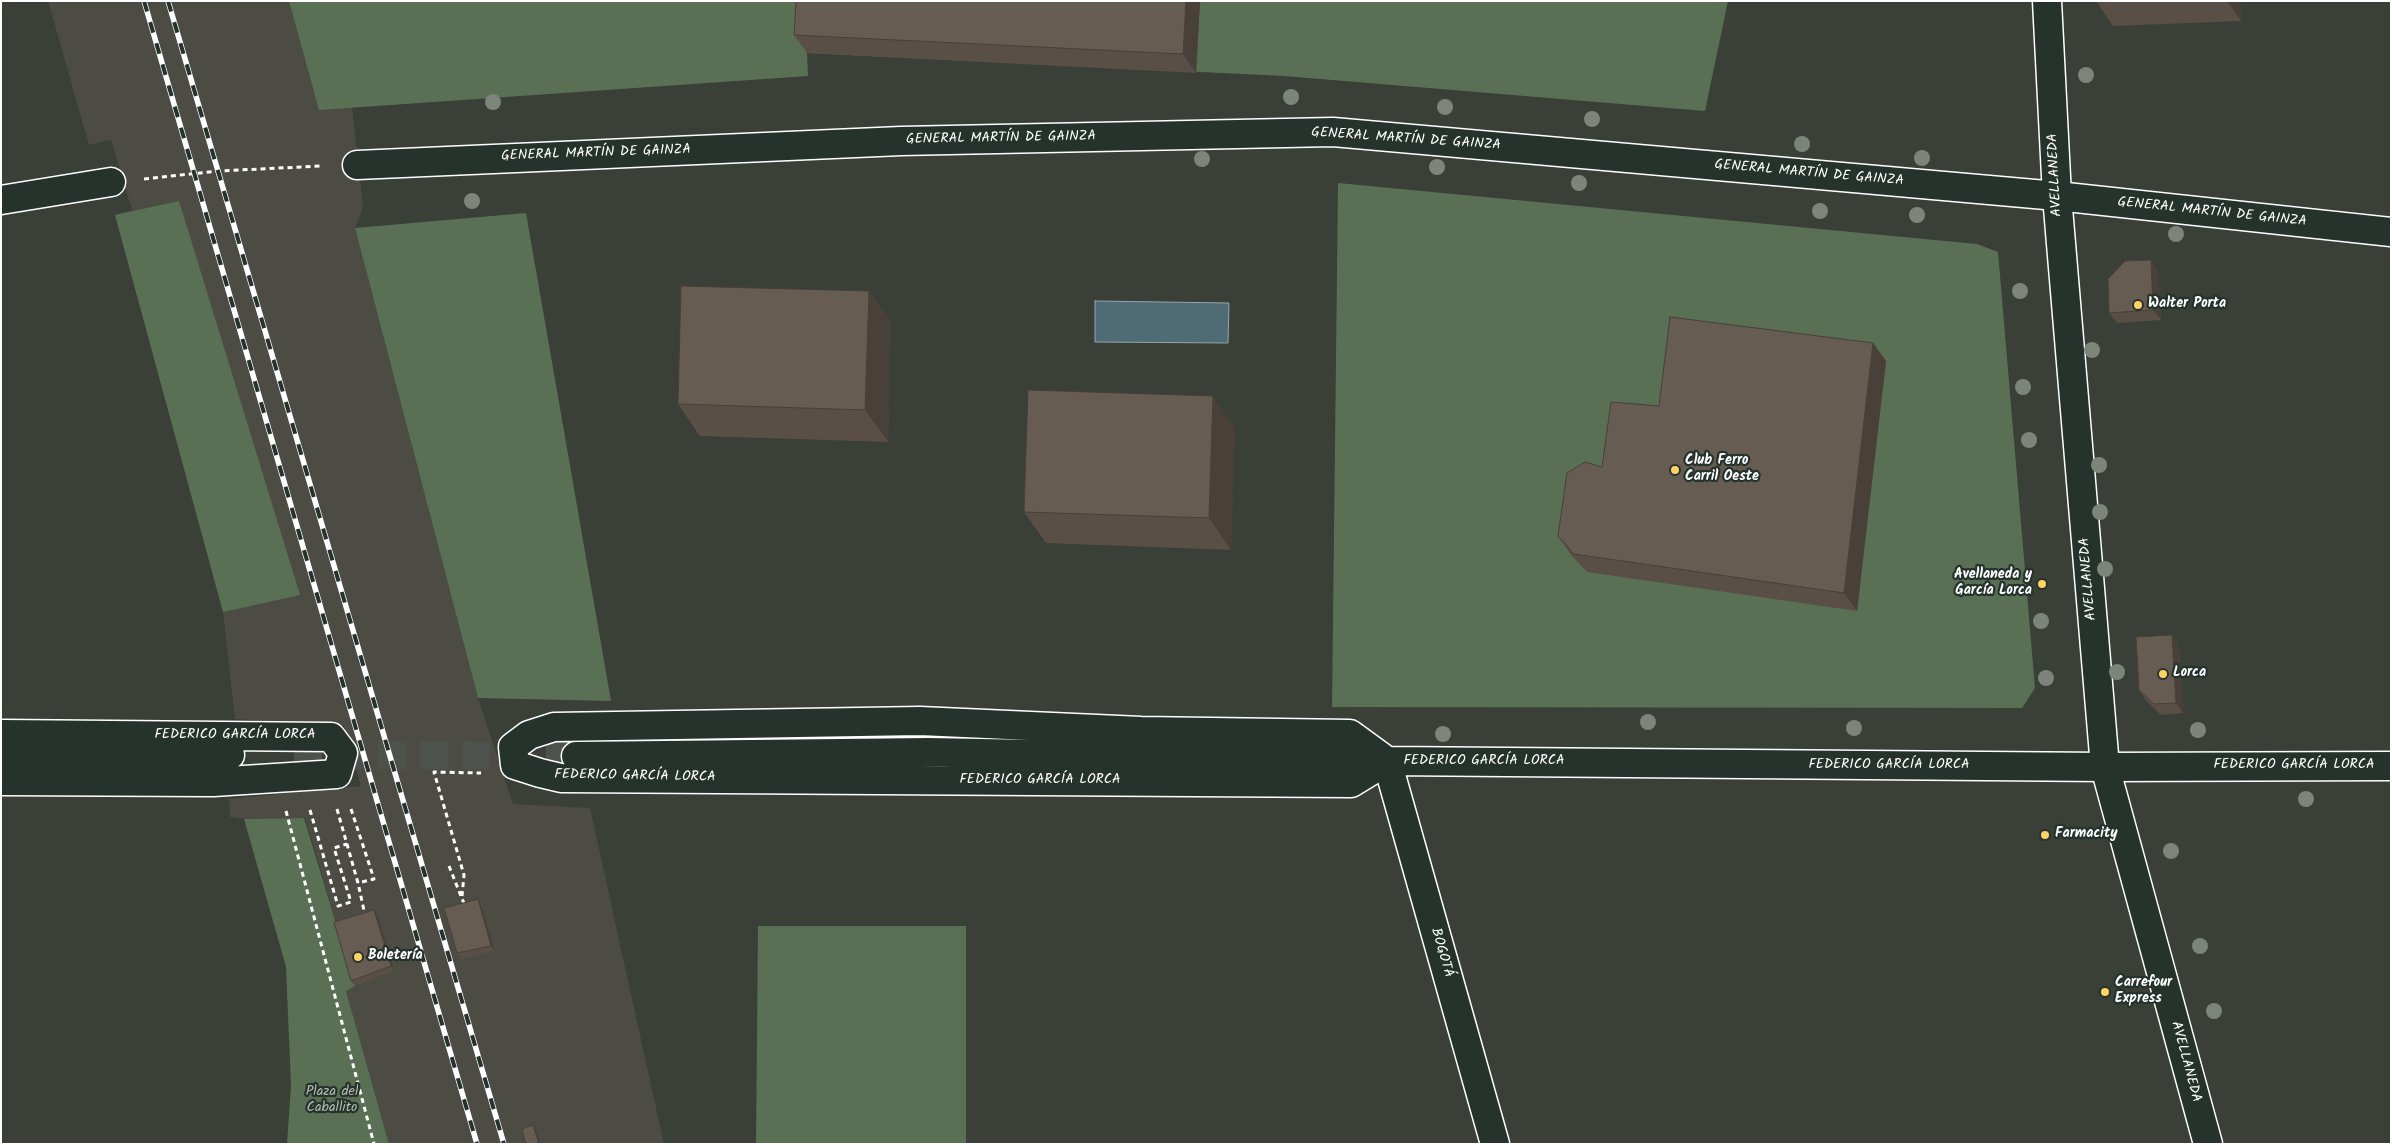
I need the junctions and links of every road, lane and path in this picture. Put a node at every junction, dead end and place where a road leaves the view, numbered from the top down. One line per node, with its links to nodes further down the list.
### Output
1 (2047, 1): 4 (street, AVELLANEDA)
2 (357, 165): 3 (path); 4 (street, GENERAL MARTÍN DE GAINZA)
3 (111, 182): 5 (street)
4 (2057, 196): 6 (street, GENERAL MARTÍN DE GAINZA); 13 (street, AVELLANEDA)
5 (1, 200)
6 (2391, 232)
7 (1, 734): 15 (street, FEDERICO GARCÍA LORCA)
8 (294, 755): 9 (street, FEDERICO GARCÍA LORCA)
9 (1, 756)
10 (576, 756): 11 (street, FEDERICO GARCÍA LORCA)
11 (1387, 761): 11 (street, FEDERICO GARCÍA LORCA); 13 (street, FEDERICO GARCÍA LORCA); 25 (street, BOGOTÁ)
12 (2391, 766): 13 (street, FEDERICO GARCÍA LORCA)
13 (2105, 767): 26 (street, AVELLANEDA)
14 (484, 773): 21 (path)
15 (1, 781)
16 (284, 803): 24 (path)
17 (351, 809): 20 (path)
18 (312, 821): 20 (path)
19 (449, 866): 21 (path)
20 (358, 883): 23 (path)
21 (462, 896): 22 (path)
22 (468, 915)
23 (366, 919)
24 (374, 1144)
25 (1495, 1144)
26 (2208, 1144)

